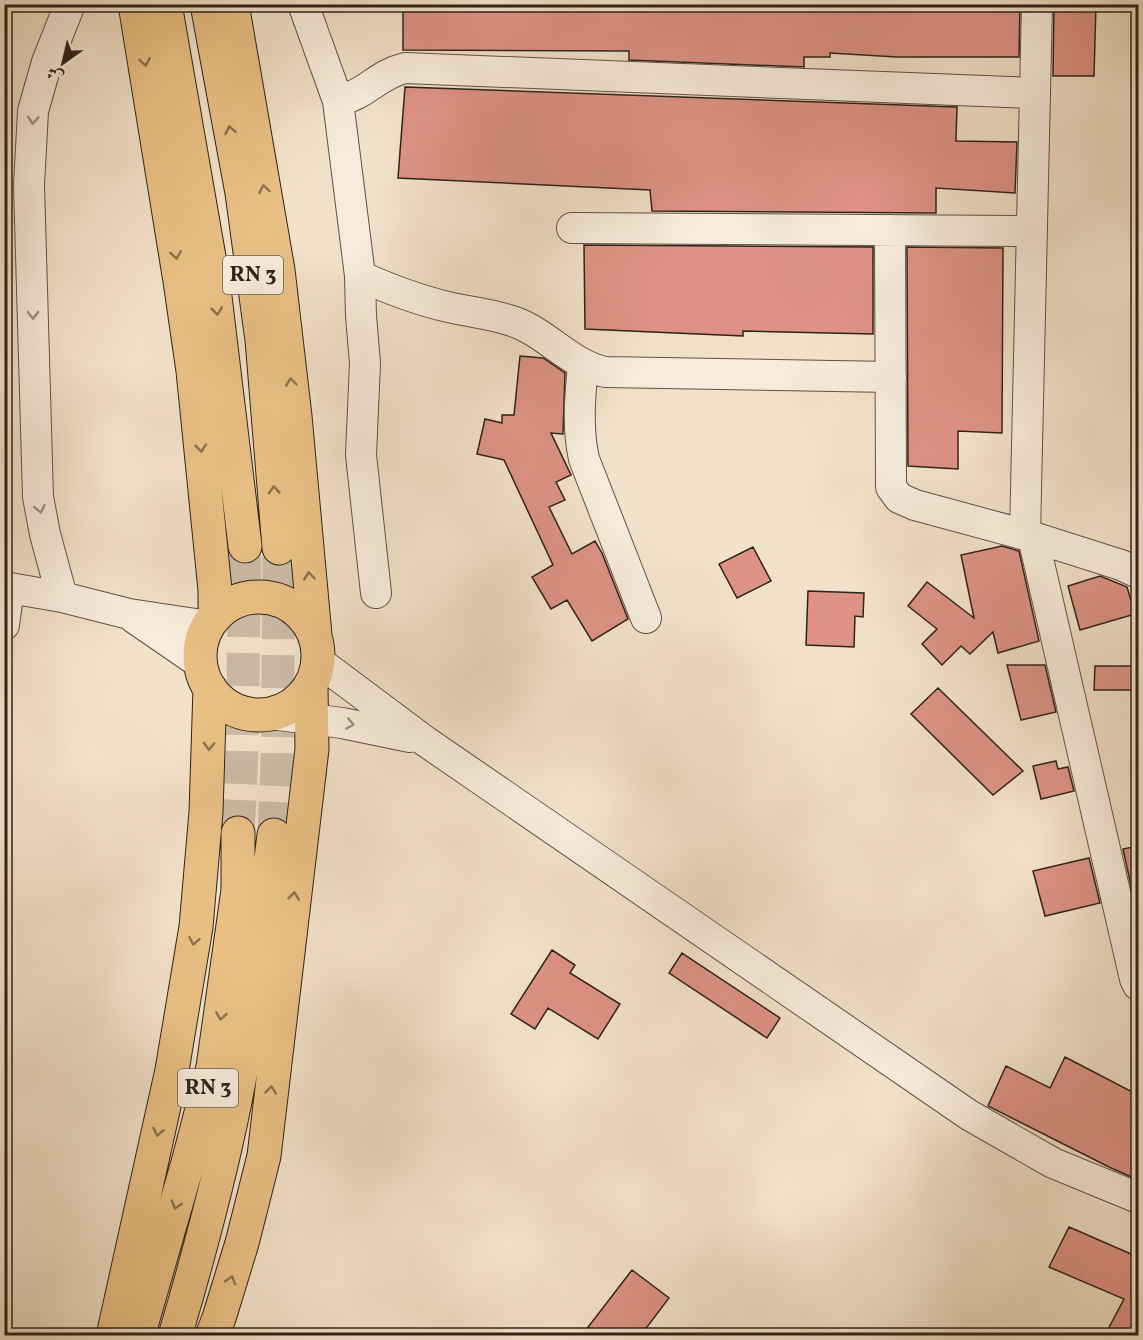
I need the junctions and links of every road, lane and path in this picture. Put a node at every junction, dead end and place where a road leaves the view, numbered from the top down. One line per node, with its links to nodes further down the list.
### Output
1 (70, 4): 22 (street, one-way to 22)
2 (135, 4): 25 (highway, one-way to 25)
3 (165, 4): 17 (highway, RN 3, one-way to 17)
4 (207, 4): 18 (highway, RN 3, one-way to 4)
5 (232, 4): 27 (highway, one-way to 5)
6 (303, 4): 9 (street)
7 (1037, 4): 8 (street)
8 (1034, 93): 9 (street); 12 (street)
9 (338, 101): 13 (street)
10 (572, 228): 11 (street)
11 (890, 230): 12 (street); 15 (street)
12 (1032, 231): 16 (street)
13 (360, 276): 14 (street); 21 (street)
14 (583, 365): 15 (street); 24 (street)
15 (891, 377): 16 (street)
16 (1029, 536): 19 (street); 34 (street)
17 (245, 546)
18 (279, 548)
19 (1138, 573)
20 (7, 588): 22 (street); 26 (street)
21 (376, 593)
22 (62, 597): 23 (street)
23 (129, 614): 25 (street); 28 (street)
24 (646, 618)
25 (212, 622): 27 (highway); 28 (highway)
26 (4, 626)
27 (314, 660): 29 (highway); 30 (highway); 31 (street)
28 (206, 676): 29 (highway); 36 (highway, one-way to 36)
29 (271, 714): 30 (street)
30 (313, 718): 31 (street, one-way to 31); 39 (highway, one-way to 30)
31 (425, 741): 35 (street)
32 (238, 833): 37 (highway, RN 3, one-way to 37)
33 (274, 835): 38 (highway, RN 3)
34 (1138, 985)
35 (1138, 1198)
36 (113, 1335)
37 (138, 1335)
38 (175, 1335)
39 (212, 1335)

